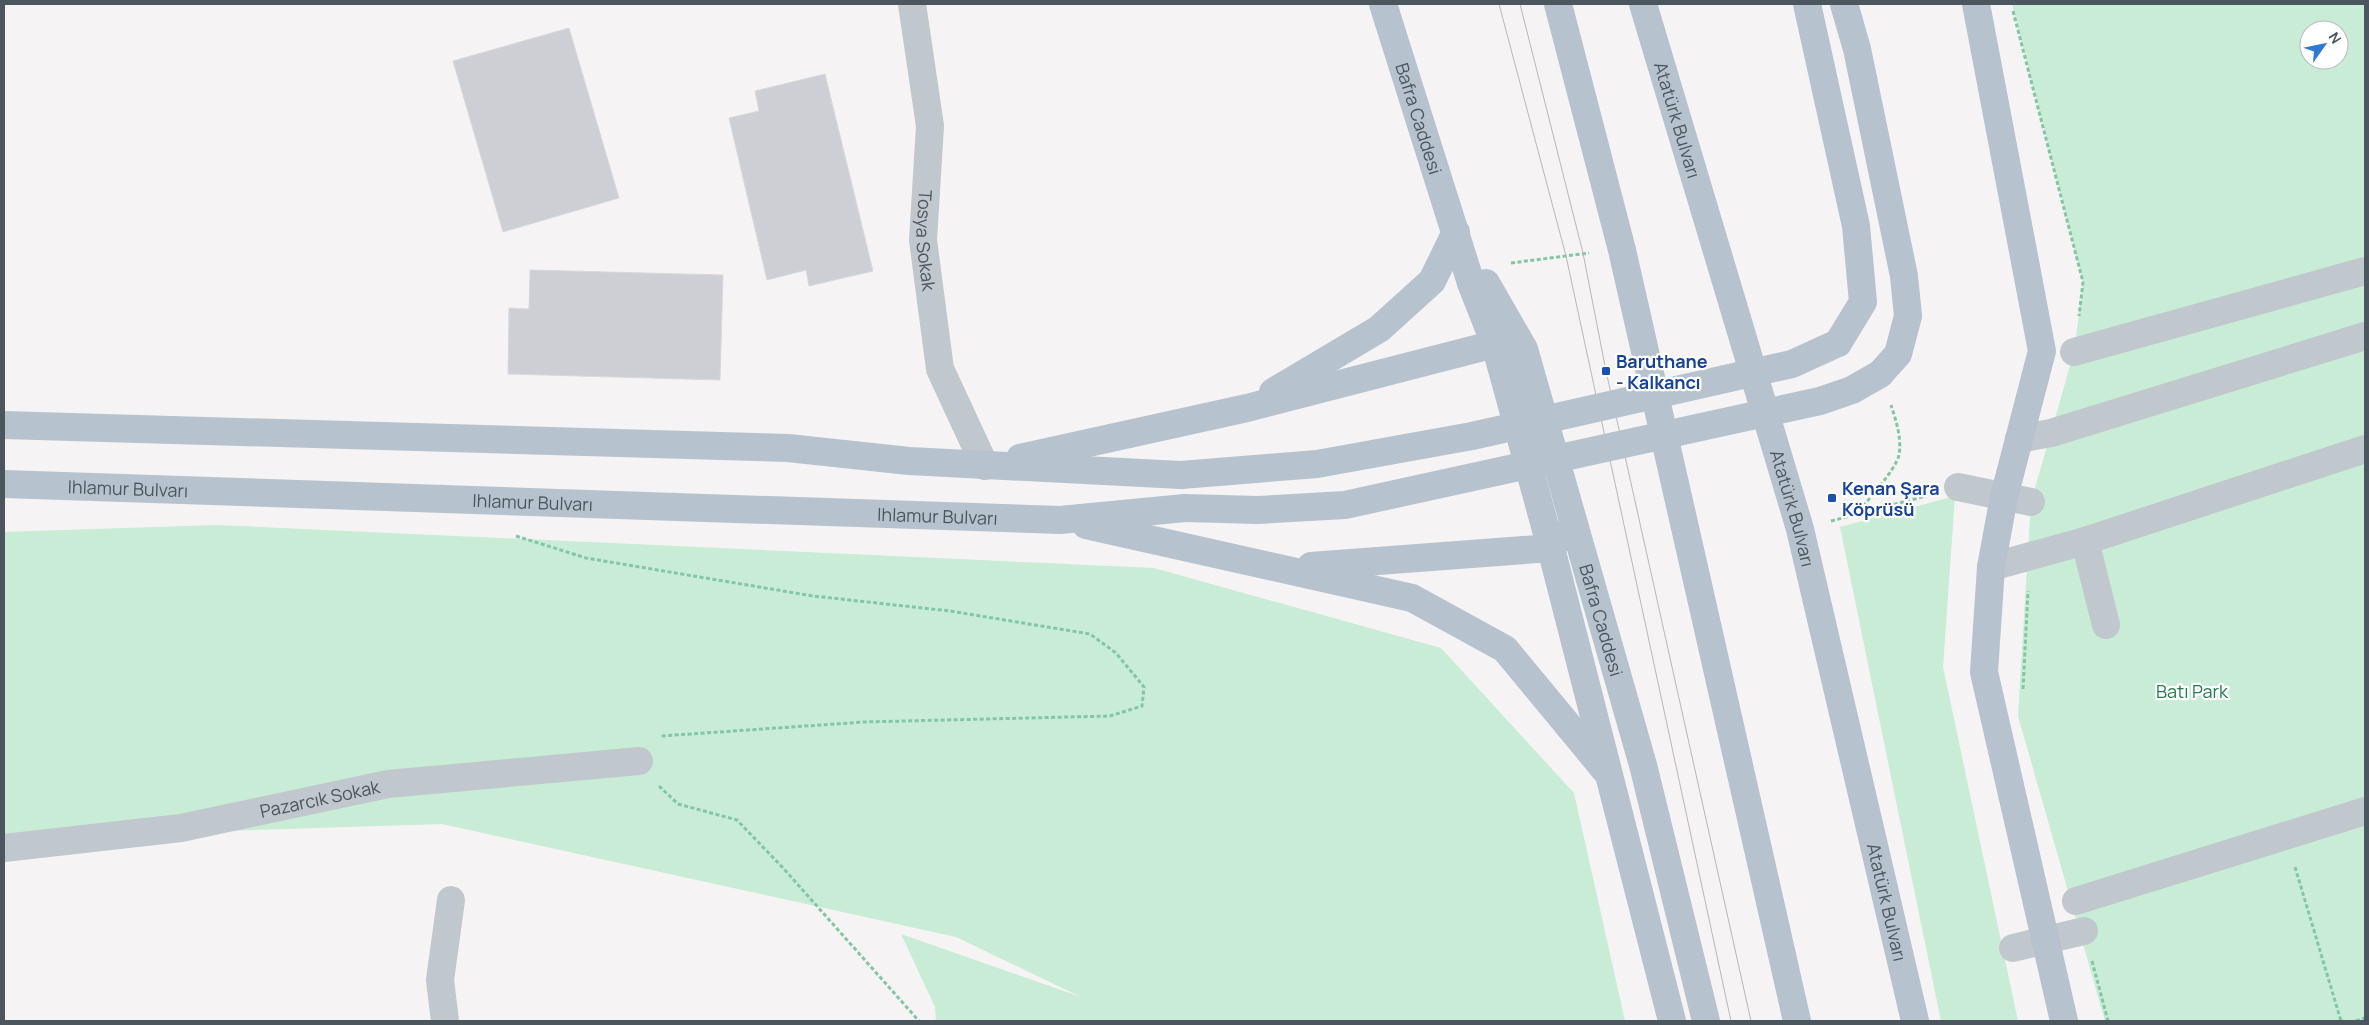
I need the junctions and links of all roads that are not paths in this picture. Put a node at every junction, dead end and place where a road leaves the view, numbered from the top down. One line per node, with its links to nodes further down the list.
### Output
1 (912, 4): 18 (street, Tosya Sokak)
2 (1383, 4): 8 (main road, Bafra Caddesi)
3 (1558, 4): 42 (main road)
4 (1643, 4): 43 (main road, Atatürk Bulvarı)
5 (1807, 4): 18 (main road, bridge)
6 (1844, 4): 23 (main road, bridge)
7 (1976, 4): 16 (main road)
8 (1456, 232): 11 (main road, Bafra Caddesi); 12 (main road, Bafra Caddesi); 14 (main road)
9 (2365, 271): 13 (street)
10 (2365, 336): 16 (street)
11 (1495, 344): 12 (main road); 14 (main road); 26 (main road, Bafra Caddesi)
12 (1524, 349): 24 (main road, Bafra Caddesi)
13 (2074, 352)
14 (1247, 408): 18 (main road)
15 (4, 425): 18 (main road)
16 (2019, 439): 21 (main road)
17 (2365, 450): 25 (street)
18 (984, 466)
19 (4, 484): 23 (main road, Ihlamur Bulvarı)
20 (1958, 487): 21 (street)
21 (2004, 497): 22 (street); 27 (main road)
22 (2031, 502)
23 (1060, 520): 28 (main road)
24 (1574, 523): 26 (main road); 41 (main road, Bafra Caddesi)
25 (2085, 541): 27 (street); 29 (street)
26 (1551, 548): 28 (main road); 31 (main road, Bafra Caddesi)
27 (1991, 567): 37 (main road)
28 (1282, 569): 31 (main road)
29 (2106, 625)
30 (639, 761): 33 (street, Pazarcık Sokak)
31 (1610, 776): 40 (main road, Bafra Caddesi)
32 (2365, 811): 35 (street)
33 (4, 848)
34 (451, 900): 39 (street)
35 (2076, 901)
36 (2084, 931): 37 (street)
37 (2044, 940): 38 (street); 44 (main road)
38 (2013, 948)
39 (445, 1021)
40 (1672, 1021)
41 (1706, 1021)
42 (1797, 1021)
43 (1915, 1021)
44 (2064, 1021)

